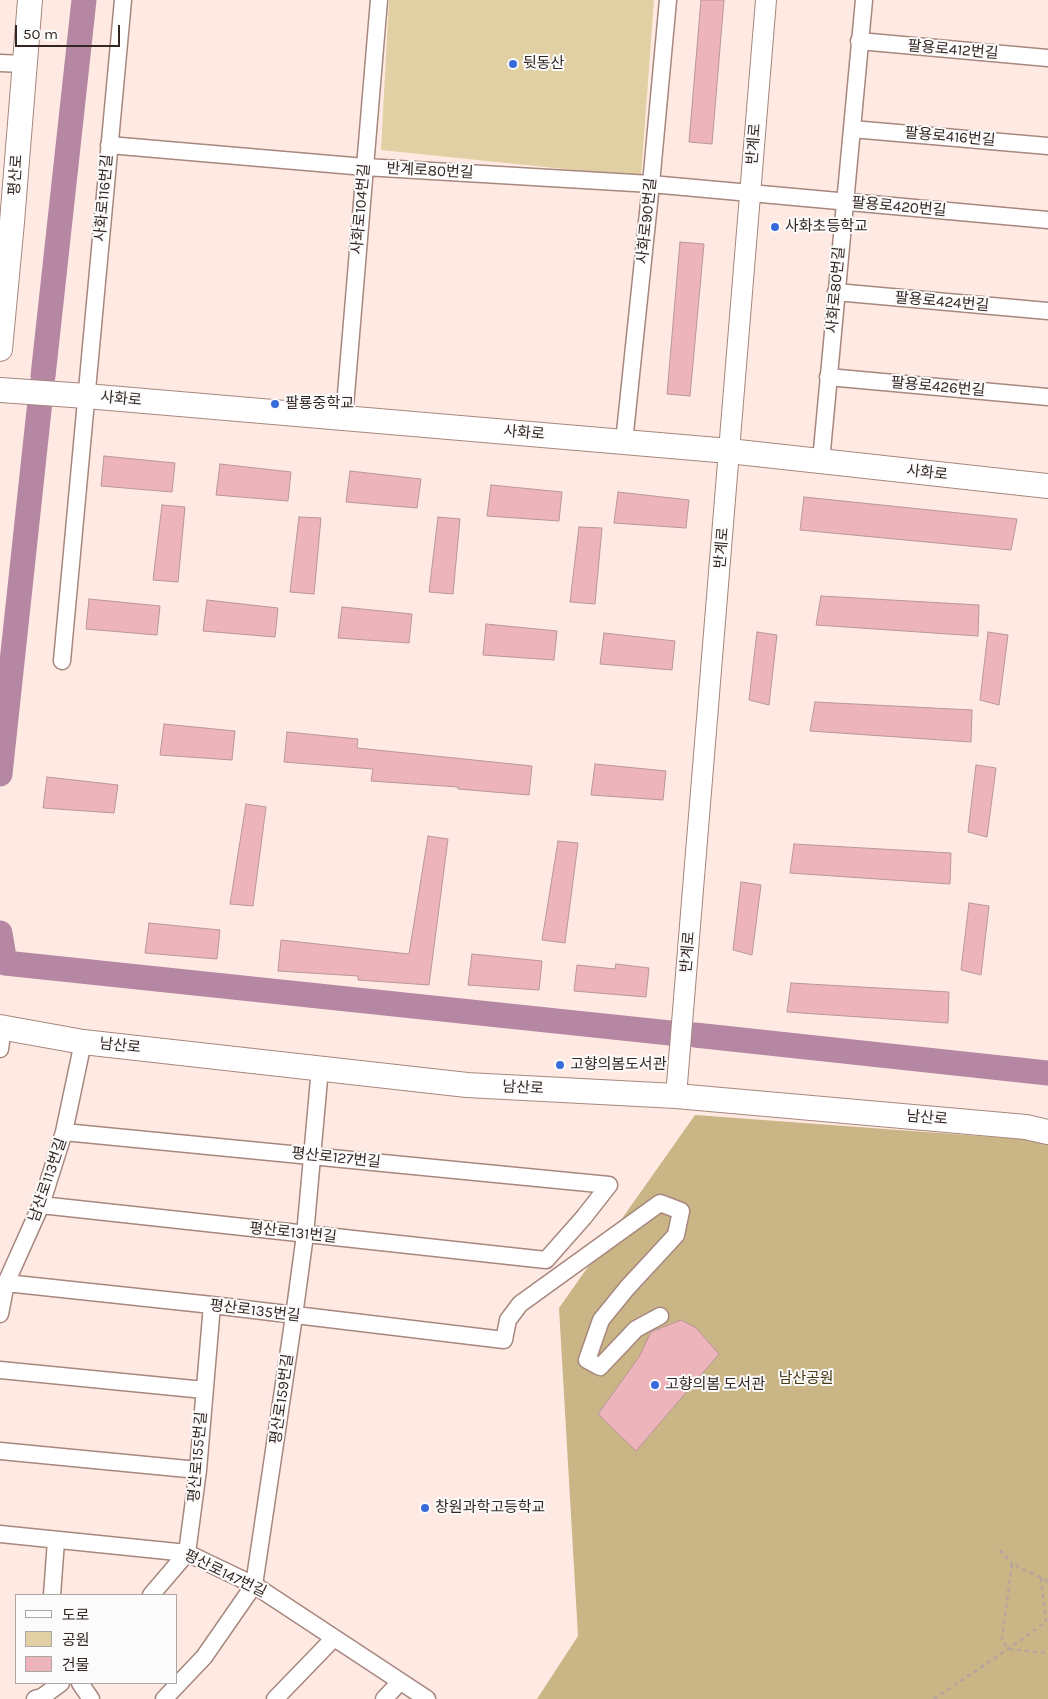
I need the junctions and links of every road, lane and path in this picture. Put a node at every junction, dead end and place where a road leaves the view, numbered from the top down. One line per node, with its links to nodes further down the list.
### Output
1 (30, 0): 10 (main road, 평산로)
2 (123, 0): 12 (street, 사화로116번길)
3 (379, 0): 14 (street, 사화로104번길)
4 (668, 0): 15 (street, 사화로90번길)
5 (766, 0): 16 (street, 반계로)
6 (864, 0): 7 (street, 사화로80번길)
7 (859, 41): 8 (street, 팔용로412번길); 11 (street, 사화로80번길)
8 (1048, 58)
9 (0, 63): 10 (street)
10 (25, 64): 21 (main road, 평산로)
11 (852, 129): 13 (street, 팔용로416번길); 17 (street, 사화로80번길)
12 (109, 145): 14 (street, 반계로80번길); 24 (street, 사화로116번길)
13 (1048, 146)
14 (365, 167): 15 (street, 반계로80번길); 26 (street, 사화로104번길)
15 (651, 184): 16 (street, 반계로80번길); 27 (street, 사화로90번길)
16 (750, 193): 17 (street, 팔용로420번길); 28 (street, 반계로)
17 (845, 202): 18 (street, 팔용로420번길); 19 (street, 사화로80번길)
18 (1048, 220)
19 (836, 292): 20 (street, 팔용로424번길); 22 (street, 사화로80번길)
20 (1048, 312)
21 (0, 349)
22 (828, 377): 25 (street, 팔용로426번길); 29 (street, 사화로80번길)
23 (0, 390): 24 (main road, 사화로)
24 (86, 396): 26 (main road, 사화로); 31 (street, 사화로116번길)
25 (1048, 397)
26 (344, 418): 27 (main road, 사화로)
27 (624, 442): 28 (main road, 사화로)
28 (730, 451): 29 (main road, 사화로); 35 (street, 반계로)
29 (820, 461): 30 (main road, 사화로)
30 (1048, 486)
31 (62, 661)
32 (1, 1035): 33 (main road, 남산로)
33 (83, 1042): 34 (main road, 남산로); 36 (street, 남산로113번길)
34 (320, 1068): 35 (main road, 남산로); 38 (street, 평산로159번길)
35 (676, 1096): 37 (main road, 남산로)
36 (64, 1132): 38 (street, 평산로127번길); 39 (street, 남산로113번길)
37 (1048, 1132)
38 (312, 1156): 40 (street, 평산로159번길); 41 (street, 평산로127번길)
39 (41, 1205): 40 (street, 평산로131번길); 42 (street, 남산로113번길)
40 (305, 1235): 41 (street, 평산로131번길); 45 (street, 평산로159번길)
41 (546, 1260)
42 (6, 1283): 43 (street, 평산로135번길); 44 (street, 남산로113번길)
43 (212, 1305): 45 (street, 평산로135번길); 48 (street, 평산로155번길)
44 (0, 1314)
45 (294, 1316): 46 (street, 평산로135번길); 58 (street, 평산로159번길)
46 (660, 1316)
47 (0, 1370): 48 (street)
48 (204, 1390): 50 (street, 평산로155번길)
49 (0, 1451): 50 (street)
50 (198, 1470): 54 (street, 평산로155번길)
51 (0, 1534): 52 (street, 평산로147번길)
52 (56, 1541): 54 (street, 평산로147번길); 59 (street)
53 (1000, 1550): 55 (path)
54 (187, 1552): 58 (street, 평산로147번길); 60 (street)
55 (1012, 1564): 56 (path); 63 (path)
56 (1041, 1578): 57 (path); 61 (path)
57 (1048, 1581)
58 (254, 1585): 62 (street, 평산로147번길); 70 (street, 평산로159번길)
59 (52, 1594)
60 (152, 1594)
61 (1047, 1622): 63 (path)
62 (334, 1638): 65 (street, 평산로147번길); 71 (street)
63 (1008, 1649): 64 (path); 74 (path)
64 (1048, 1653)
65 (400, 1682): 72 (street); 73 (street, 평산로147번길)
66 (60, 1684): 68 (street)
67 (81, 1684): 69 (street)
68 (35, 1699)
69 (91, 1699)
70 (164, 1699)
71 (275, 1699)
72 (384, 1699)
73 (427, 1699)
74 (934, 1699)

